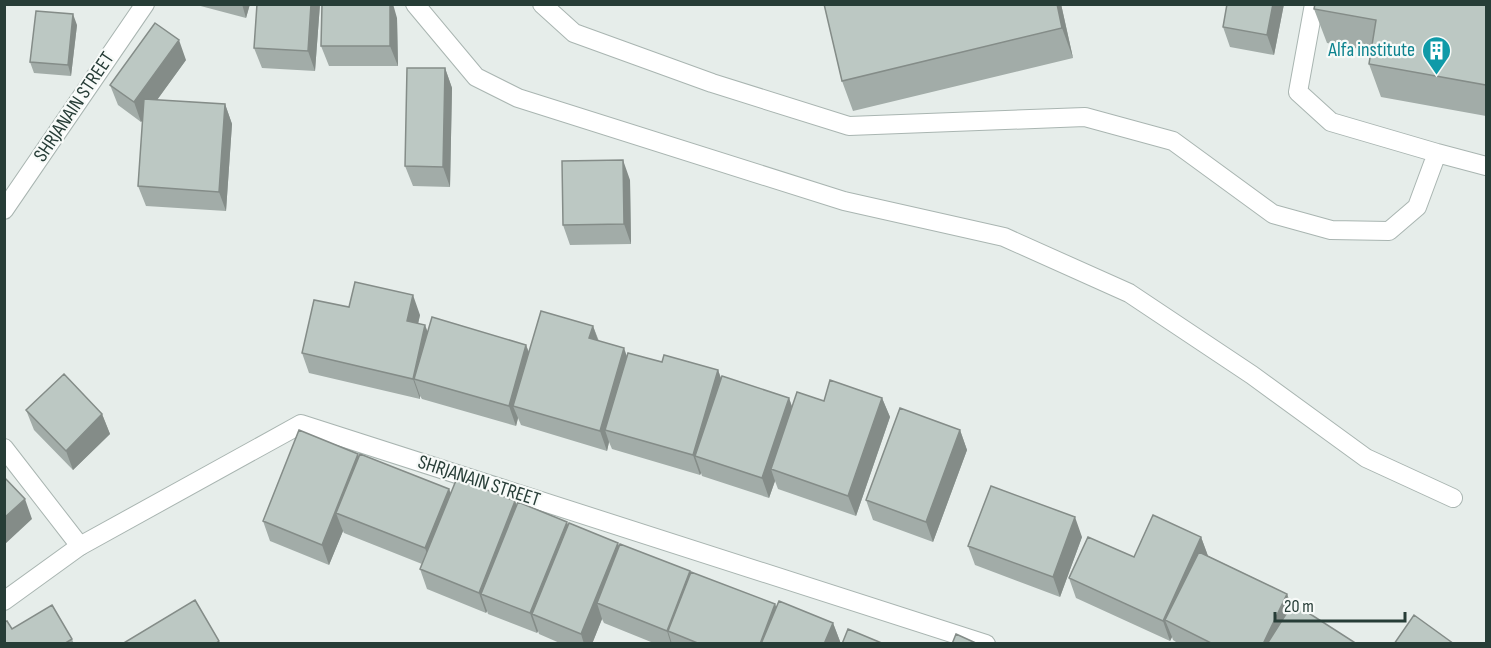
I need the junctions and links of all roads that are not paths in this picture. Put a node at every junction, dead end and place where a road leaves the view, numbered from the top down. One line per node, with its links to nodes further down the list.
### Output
1 (145, 4): 7 (street, SHRJANAIN STREET)
2 (415, 4): 9 (street)
3 (542, 4): 5 (street)
4 (1314, 4): 5 (street)
5 (1437, 153): 6 (street)
6 (1486, 166)
7 (4, 210)
8 (4, 448): 10 (street)
9 (1453, 498)
10 (80, 546): 11 (street, SHRJANAIN STREET); 12 (street, SHRJANAIN STREET)
11 (4, 601)
12 (986, 644)

